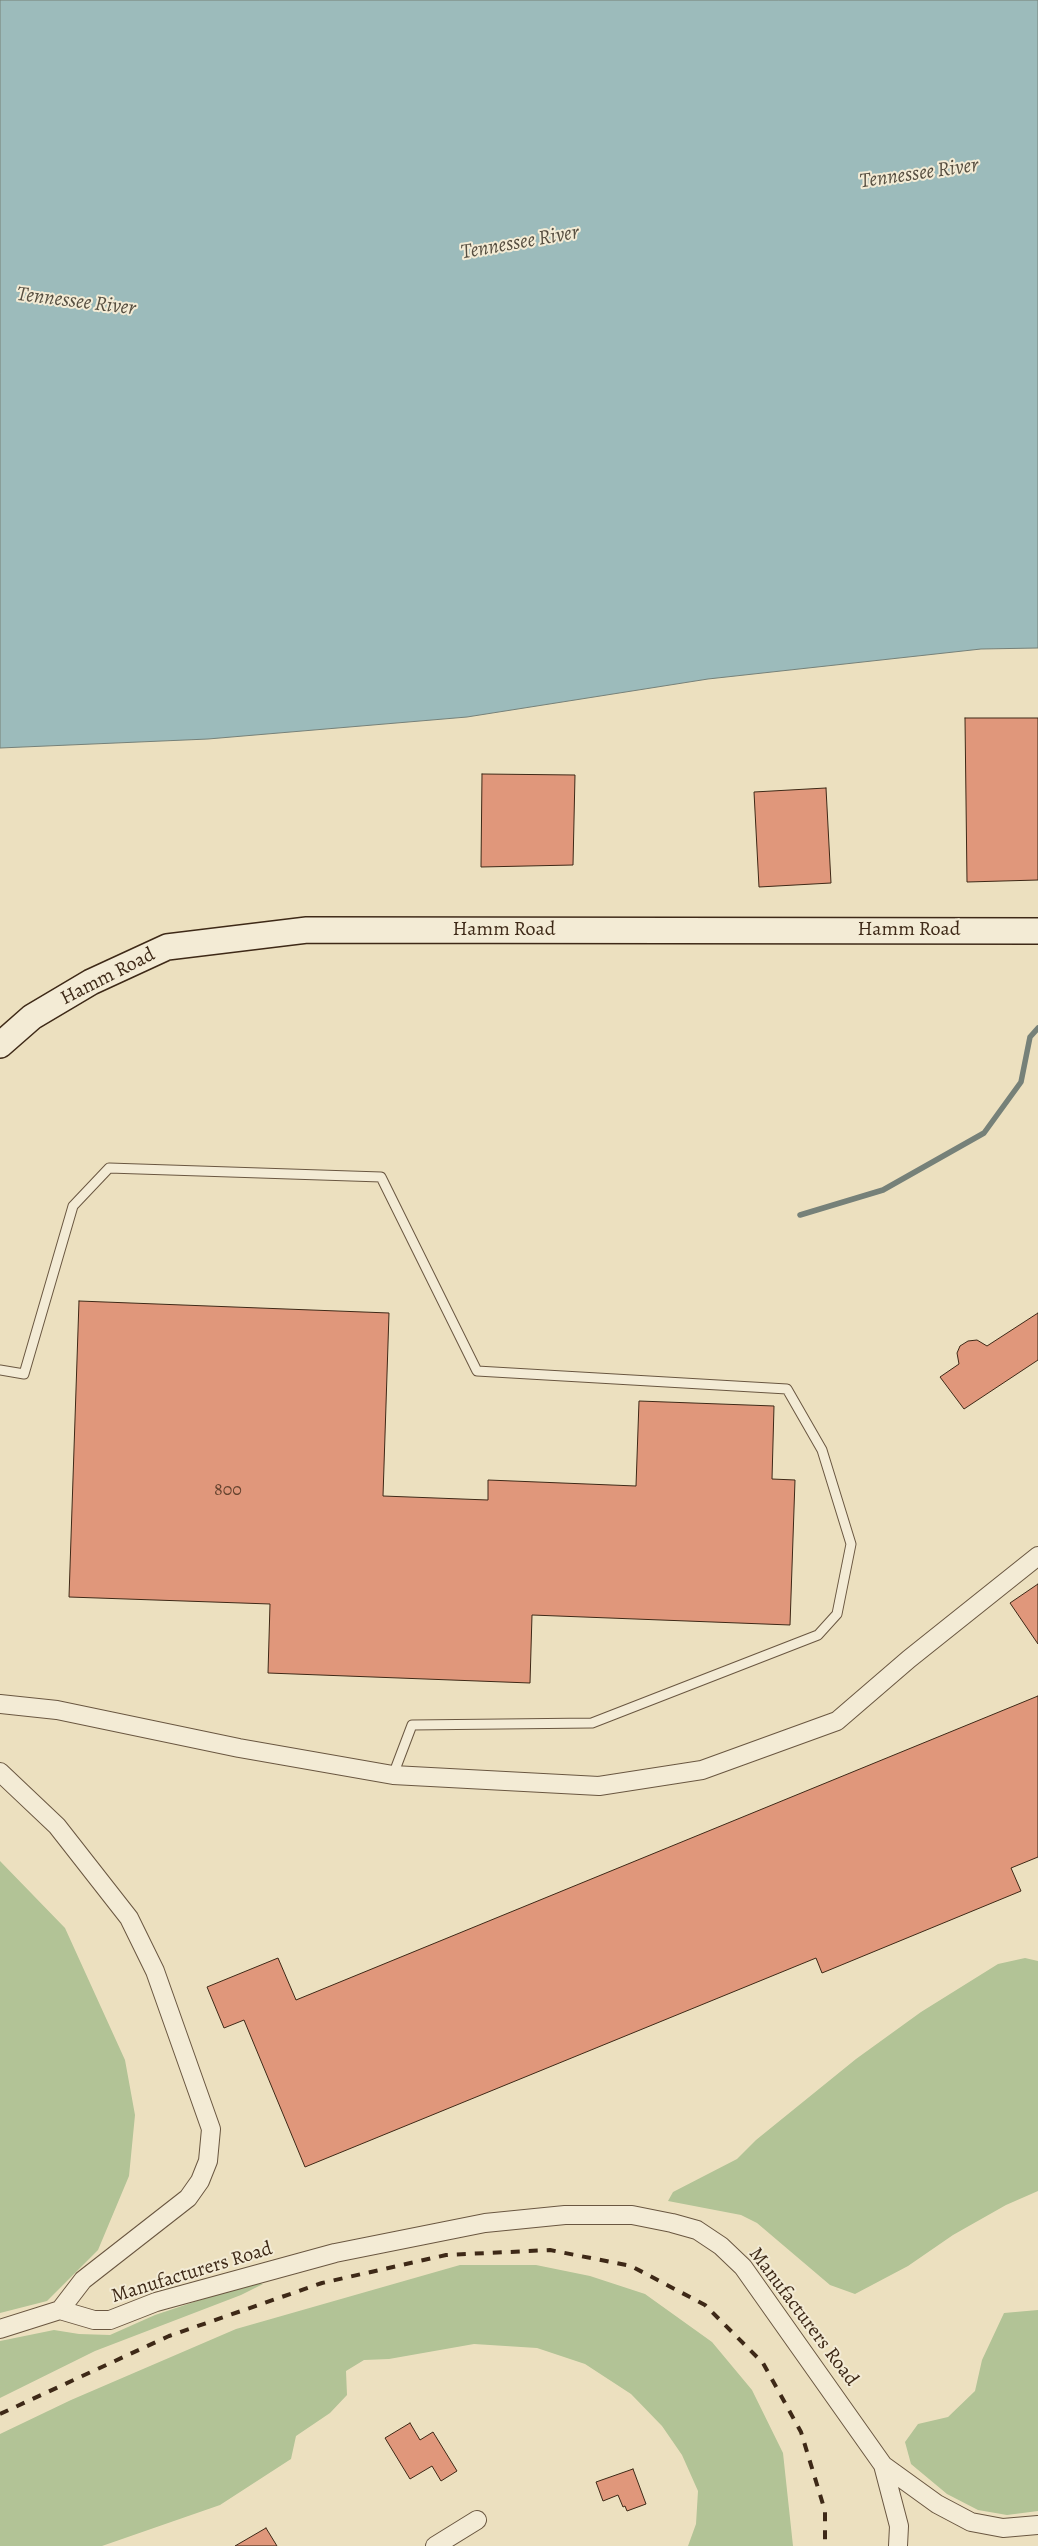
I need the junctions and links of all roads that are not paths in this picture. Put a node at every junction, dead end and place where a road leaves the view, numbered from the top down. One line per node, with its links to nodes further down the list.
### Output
1 (1038, 931): 2 (main road, Hamm Road)
2 (0, 1045)
3 (0, 1370): 7 (lane)
4 (1038, 1556): 7 (street)
5 (0, 1704): 7 (street)
6 (0, 1772): 8 (street, Manufacturers Road)
7 (393, 1775)
8 (60, 2310): 9 (street); 10 (street, Manufacturers Road)
9 (0, 2329)
10 (883, 2465): 12 (street, Manufacturers Road); 14 (street, Manufacturers Road)
11 (477, 2520): 13 (street)
12 (1038, 2525)
13 (435, 2546)
14 (898, 2546)

